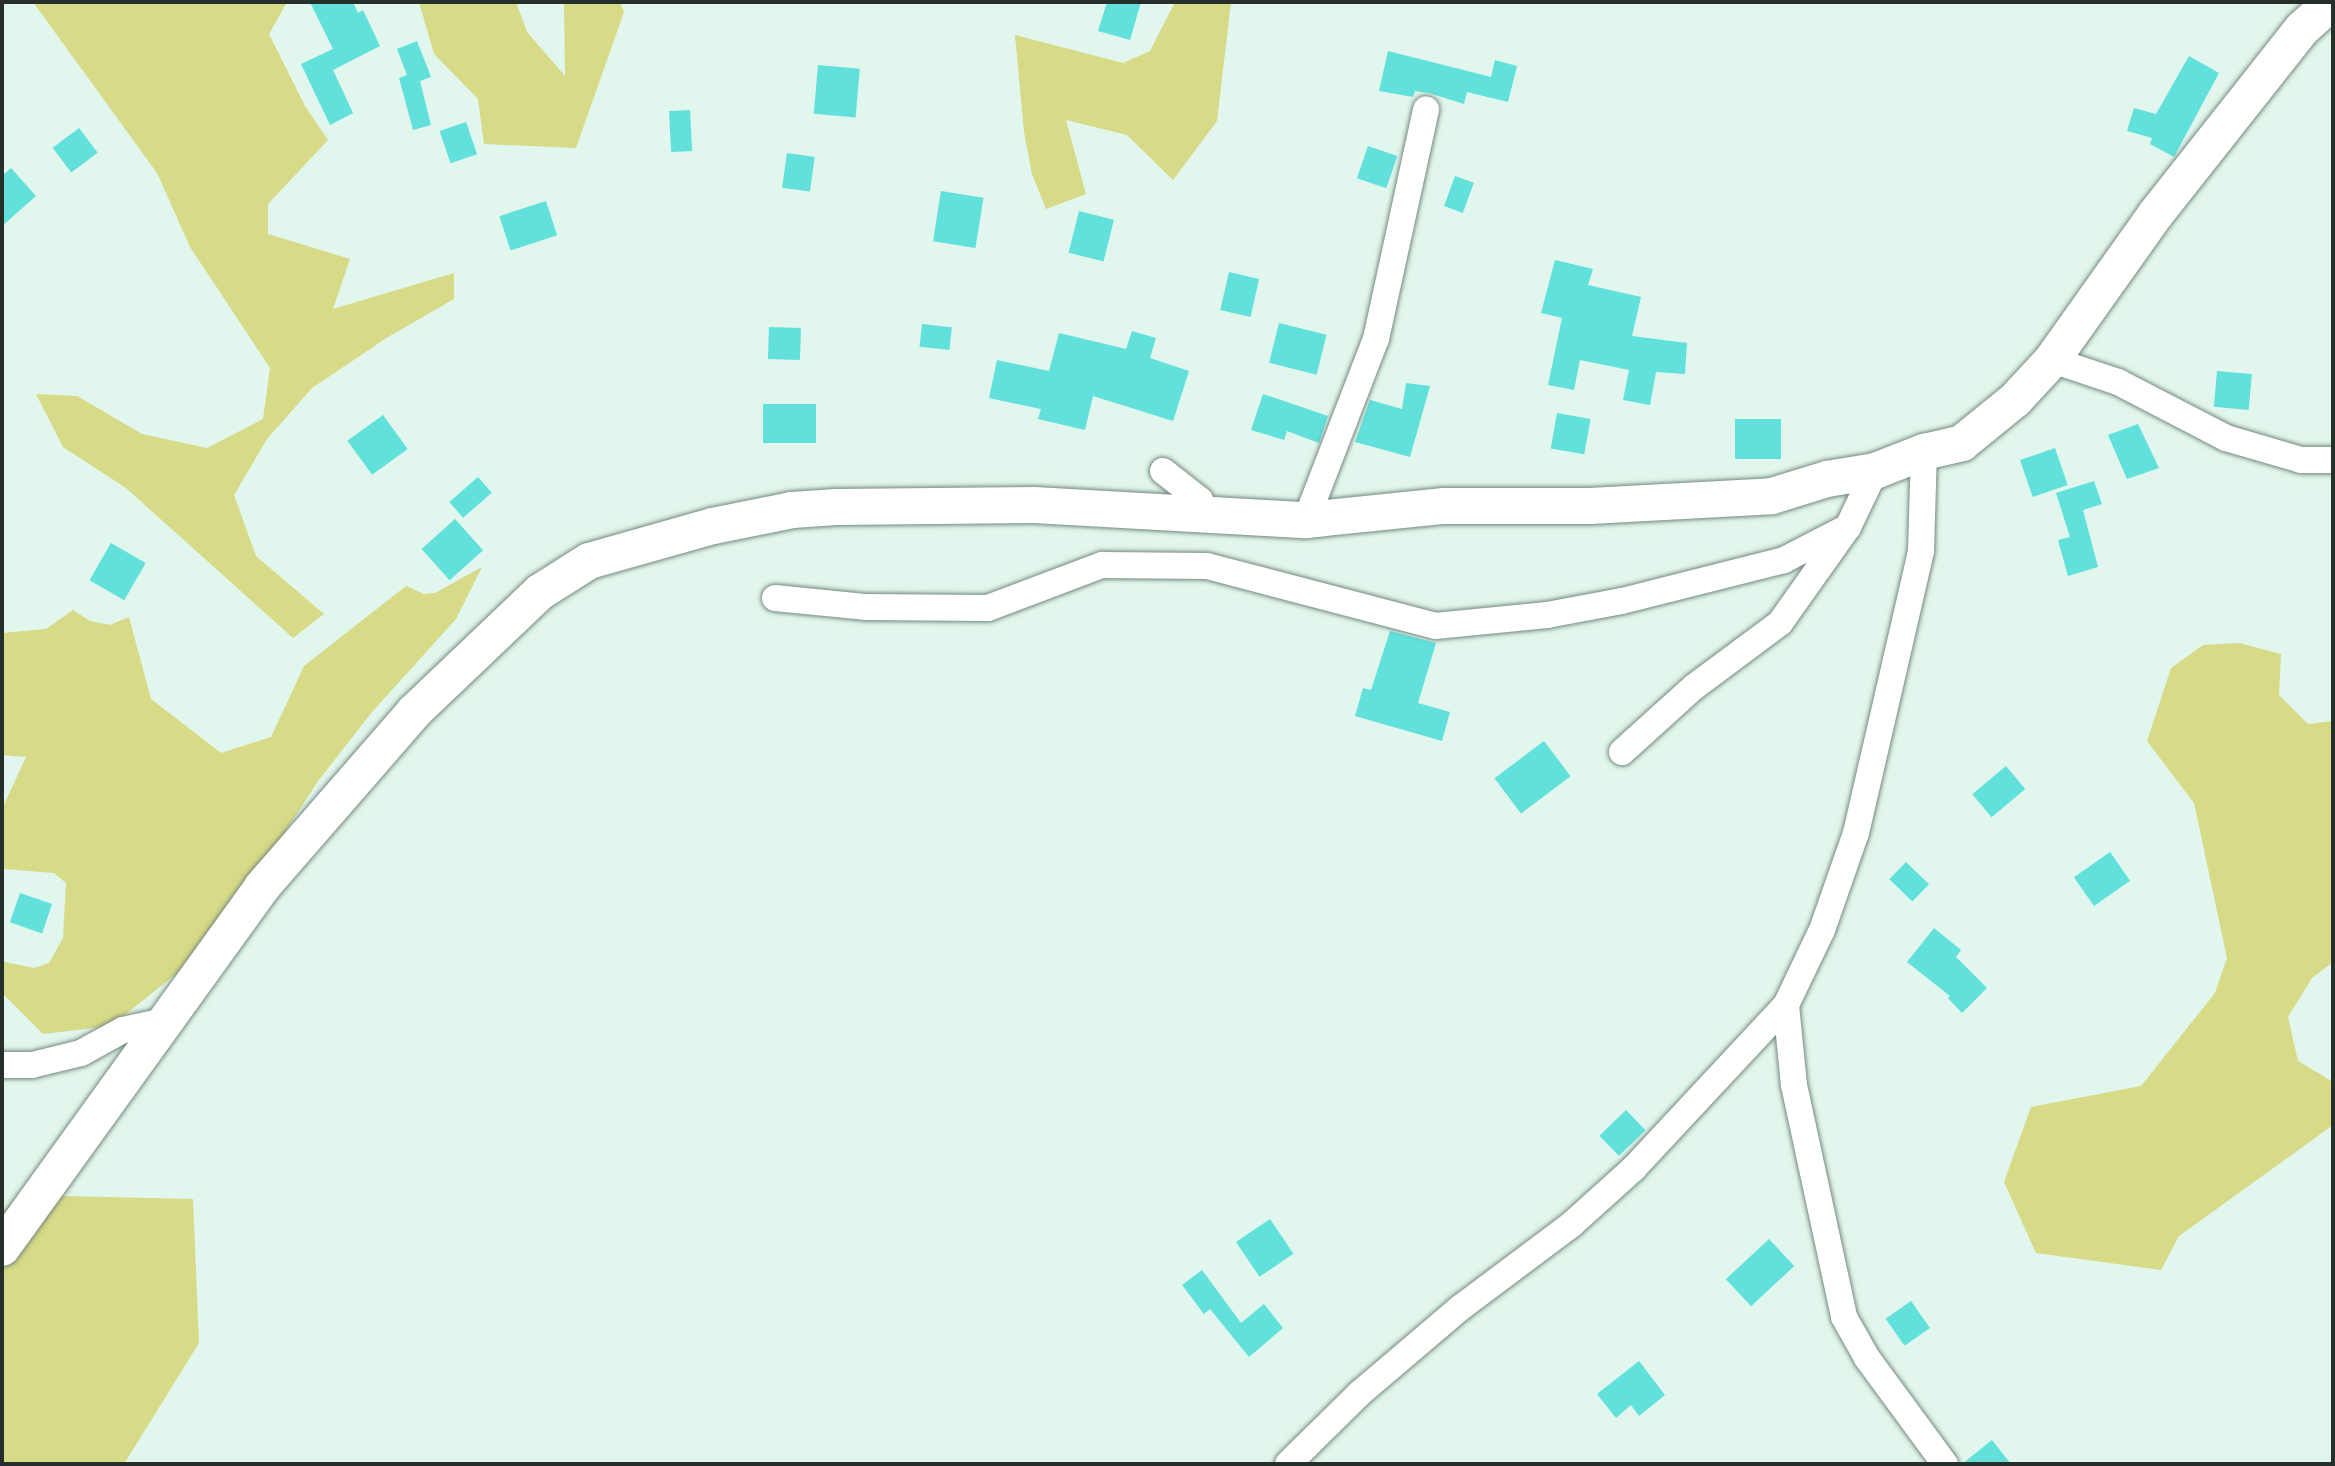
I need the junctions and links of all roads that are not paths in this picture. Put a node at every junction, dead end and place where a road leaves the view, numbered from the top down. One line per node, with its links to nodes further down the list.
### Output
1 (2332, 2): 3 (main road)
2 (1426, 109): 9 (street)
3 (2052, 360): 4 (main road); 5 (street)
4 (1924, 452): 7 (main road); 13 (street)
5 (2333, 460)
6 (1163, 471): 8 (street)
7 (1875, 471): 9 (main road); 10 (street)
8 (1198, 515): 9 (main road); 14 (main road)
9 (1306, 520)
10 (1848, 527): 11 (street); 12 (street)
11 (775, 598)
12 (1622, 752)
13 (1786, 1005): 17 (street); 18 (street)
14 (169, 1020): 15 (street); 16 (main road)
15 (2, 1065)
16 (2, 1248)
17 (1288, 1464)
18 (1945, 1464)

